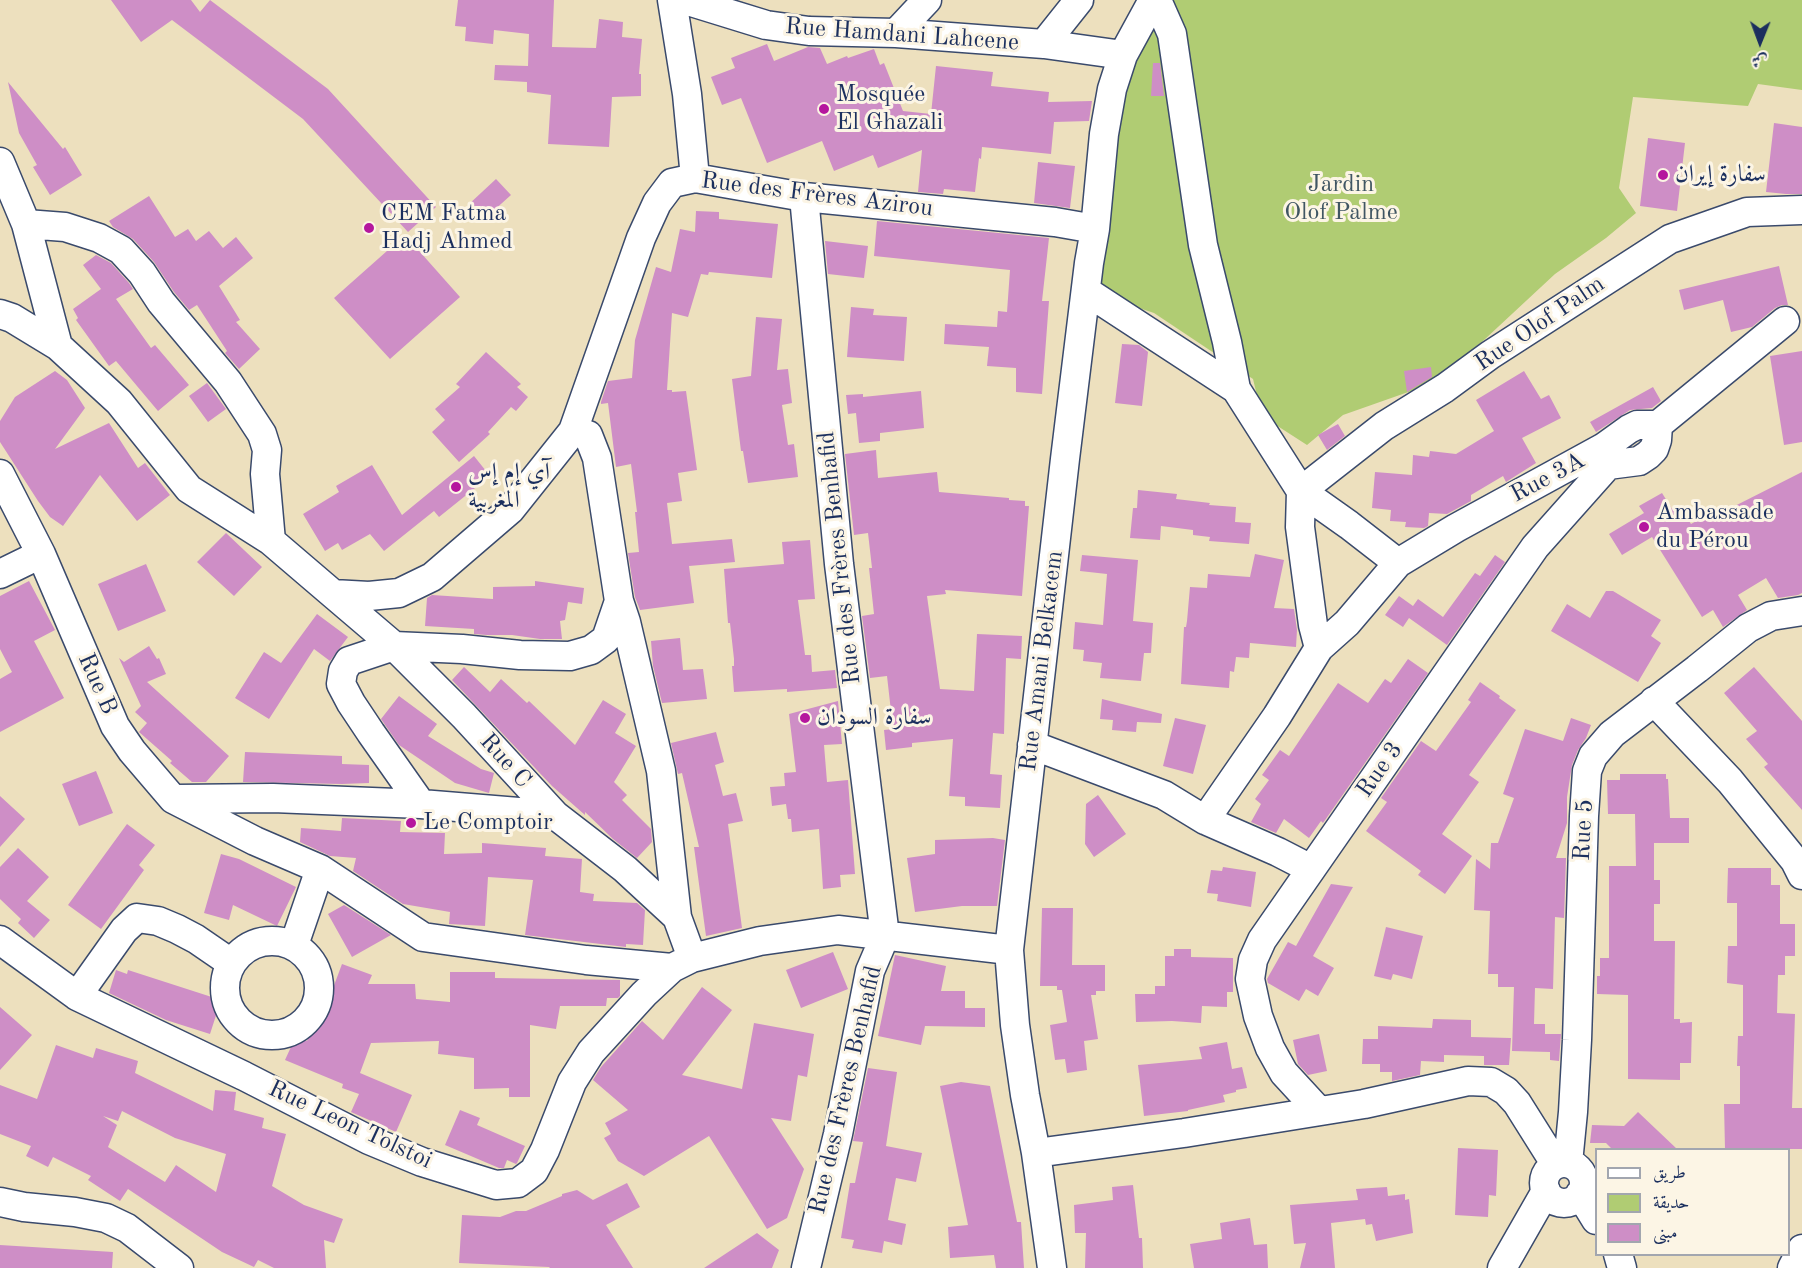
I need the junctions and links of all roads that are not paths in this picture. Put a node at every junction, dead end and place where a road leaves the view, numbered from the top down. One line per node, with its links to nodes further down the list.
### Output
1 (672, 0): 11 (street)
2 (685, 0): 6 (street, Rue Hamdani Lahcene)
3 (927, 0): 7 (street)
4 (1079, 0): 8 (street)
5 (1155, 0): 9 (street, Rue Amani Belkacem); 20 (street)
6 (732, 6): 7 (street, Rue Hamdani Lahcene)
7 (896, 33): 8 (street, Rue Hamdani Lahcene)
8 (1044, 44): 9 (street, Rue Hamdani Lahcene)
9 (1123, 55): 15 (street, Rue Amani Belkacem)
10 (0, 162): 14 (street)
11 (695, 178): 12 (street, Rue des Frères Azirou); 21 (street, Rue des Frères Azirou)
12 (804, 198): 15 (street, Rue des Frères Azirou); 46 (street, Rue des Frères Benhafid)
13 (1802, 210): 24 (street, Rue Olof Palm)
14 (26, 224): 19 (street); 25 (street)
15 (1095, 229): 16 (street, Rue Amani Belkacem)
16 (1086, 291): 20 (street); 35 (street, Rue Amani Belkacem)
17 (0, 314): 19 (street)
18 (1785, 321): 22 (street, Rue 3A)
19 (58, 346): 25 (street)
20 (1236, 389): 24 (street)
21 (573, 431): 29 (street, Rue des Frères Azirou); 30 (street)
22 (1606, 456): 27 (street, Rue 3A); 43 (street, Rue 3)
23 (0, 474): 26 (street, Rue B)
24 (1301, 491): 27 (street); 33 (street)
25 (271, 542): 29 (street)
26 (40, 554): 28 (street); 37 (street, Rue B)
27 (1398, 563): 33 (street, Rue 3A)
28 (0, 574)
29 (333, 594): 32 (street, Rue C)
30 (619, 601): 32 (street); 45 (street)
31 (1802, 612): 34 (street, Rue 5)
32 (394, 646): 38 (street); 39 (street, Rue C)
33 (1319, 648): 40 (street, Rue 3A)
34 (1654, 701): 44 (street); 57 (street, Rue 5)
35 (1032, 745): 40 (street); 49 (street, Rue Amani Belkacem)
36 (273, 798): 37 (street); 38 (street); 41 (street)
37 (173, 799): 41 (street, Rue B)
38 (421, 804): 39 (street)
39 (555, 815): 45 (street, Rue C)
40 (1205, 820): 43 (street)
41 (255, 841): 42 (street, Rue B)
42 (320, 869): 48 (street); 51 (street, Rue B)
43 (1311, 869): 55 (street, Rue 3)
44 (1802, 875)
45 (677, 917): 51 (street, Rue C)
46 (885, 936): 49 (street, Rue Leon Tolstoi); 51 (street, Rue Leon Tolstoi); 63 (street, Rue des Frères Benhafid)
47 (0, 940): 52 (street, Rue Leon Tolstoi)
48 (294, 945): 50 (street); 53 (street)
49 (1010, 950): 56 (street, Rue Amani Belkacem)
50 (231, 963): 52 (street); 53 (street)
51 (682, 963): 54 (street, Rue Leon Tolstoi)
52 (77, 996): 54 (street, Rue Leon Tolstoi)
53 (257, 1034): 54 (street)
54 (244, 1076)
55 (1319, 1111): 56 (street); 57 (street)
56 (1036, 1153): 64 (street, Rue Amani Belkacem)
57 (1562, 1164): 58 (street)
58 (1560, 1195): 60 (street); 65 (street); 66 (street)
59 (0, 1202): 62 (street)
60 (1595, 1219)
61 (1802, 1249): 67 (street)
62 (179, 1268)
63 (806, 1268)
64 (1052, 1268)
65 (1502, 1268)
66 (1527, 1268)
67 (1792, 1268)

